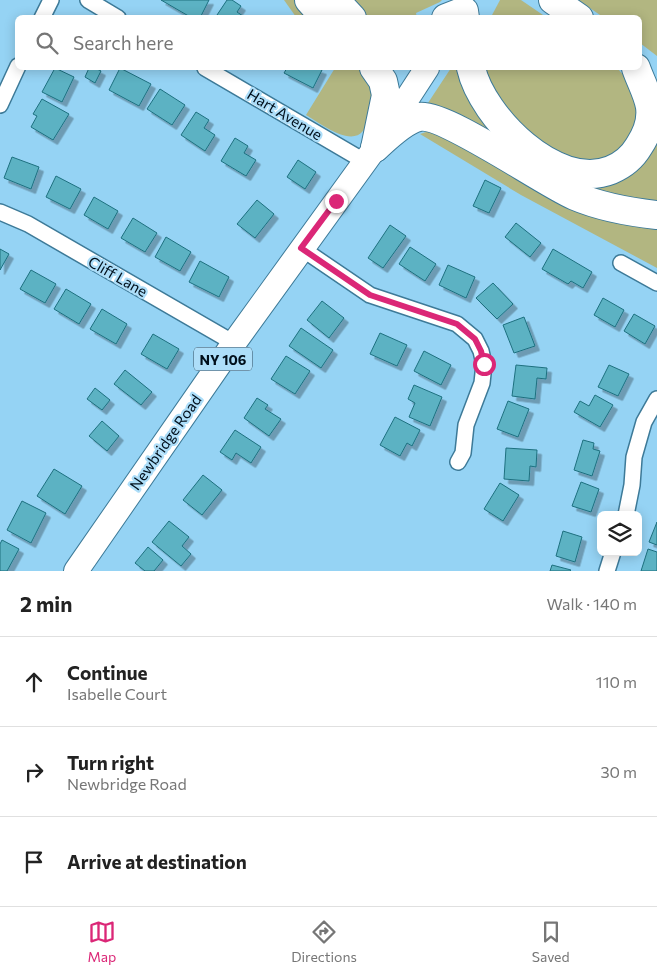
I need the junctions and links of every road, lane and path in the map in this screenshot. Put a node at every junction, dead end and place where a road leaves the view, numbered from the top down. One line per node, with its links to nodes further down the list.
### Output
1 (51, 0): 6 (street)
2 (88, 0): 7 (street)
3 (309, 0): 8 (highway)
4 (335, 0): 9 (highway)
5 (553, 0): 10 (highway)
6 (44, 15)
7 (113, 15)
8 (322, 15)
9 (349, 15)
10 (575, 15)
11 (642, 59): 18 (highway)
12 (16, 70): 19 (street)
13 (209, 70): 20 (street, Hart Avenue)
14 (375, 70): 20 (highway)
15 (426, 70): 20 (main road, Newbridge Road / NY 106)
16 (472, 70): 17 (highway)
17 (637, 70)
18 (657, 70)
19 (0, 105)
20 (370, 155): 22 (highway); 23 (main road, Newbridge Road / NY 106)
21 (0, 212): 26 (street, Cliff Lane)
22 (657, 215)
23 (301, 248): 26 (main road, Newbridge Road / NY 106); 28 (street)
24 (621, 263): 25 (street)
25 (657, 283)
26 (234, 343): 31 (main road, Newbridge Road / NY 106)
27 (657, 398): 29 (street)
28 (458, 462)
29 (627, 511)
30 (612, 556): 32 (street)
31 (76, 571)
32 (607, 571)

